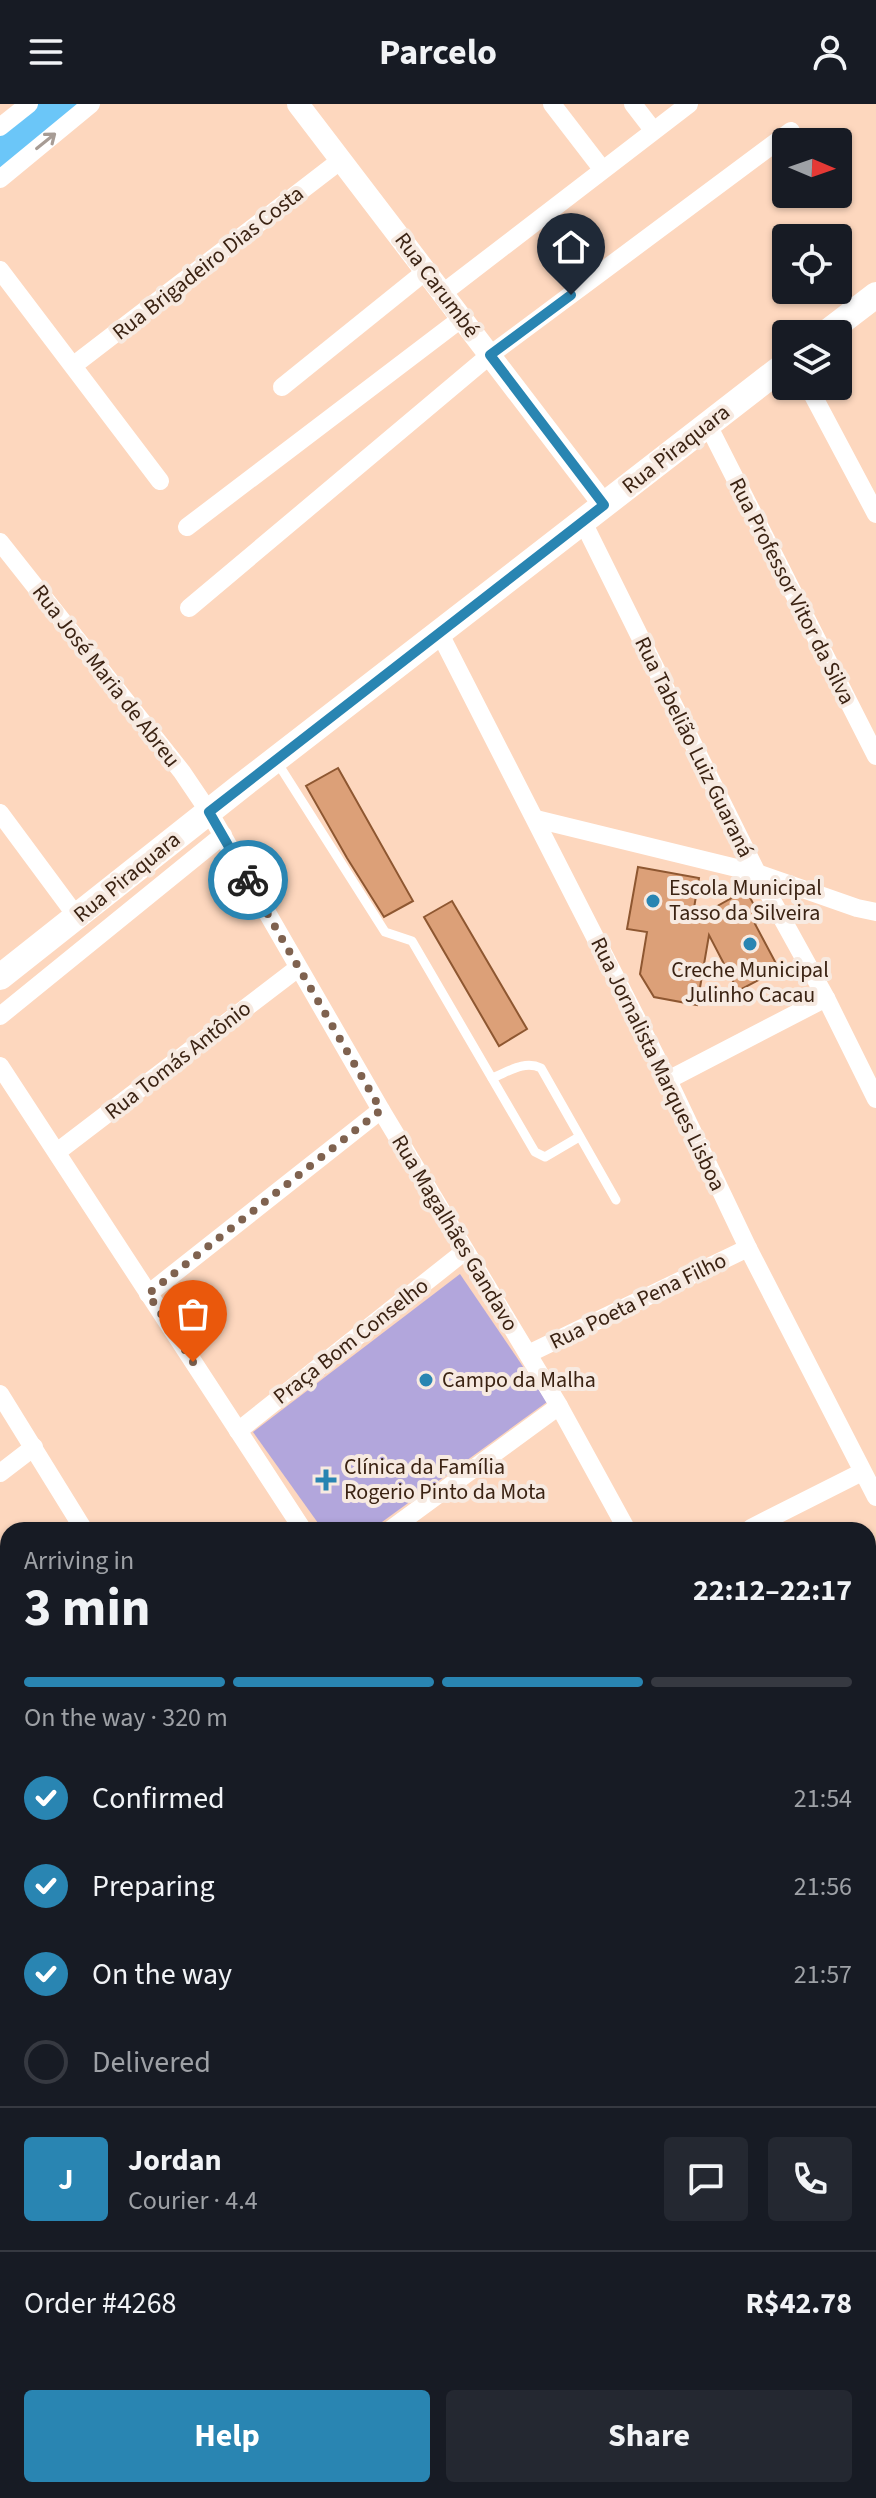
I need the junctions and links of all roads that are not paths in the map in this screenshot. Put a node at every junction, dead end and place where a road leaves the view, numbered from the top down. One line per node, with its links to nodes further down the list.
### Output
1 (29, 104): 7 (street)
2 (91, 104): 12 (street, one-way to 2)
3 (298, 104): 10 (street, Rua Carumbé)
4 (552, 104): 11 (street)
5 (633, 104): 8 (street)
6 (689, 104): 8 (street)
7 (0, 127)
8 (653, 130): 11 (street)
9 (772, 145): 19 (street)
10 (341, 160): 14 (street, Rua Carumbé); 20 (street, Rua Brigadeiro Dias Costa)
11 (602, 169): 15 (street)
12 (0, 179)
13 (0, 270): 20 (street)
14 (426, 271): 15 (street, Rua Carumbé); 22 (street)
15 (443, 293): 17 (street, Rua Carumbé)
16 (876, 295): 18 (main road)
17 (462, 318): 19 (street, Rua Carumbé); 29 (street)
18 (843, 320)
19 (490, 355): 26 (street, Rua Carumbé); 31 (street)
20 (74, 365): 25 (street)
21 (772, 375): 24 (main road, Rua Piraquara)
22 (282, 387)
23 (815, 400): 27 (street)
24 (708, 425): 26 (main road, Rua Piraquara); 33 (street, Rua Professor Vitor da Silva)
25 (160, 481)
26 (604, 505): 28 (main road, Rua Piraquara)
27 (876, 514)
28 (583, 522): 32 (main road, Rua Piraquara); 39 (street, Rua Tabelião Luiz Guaraná)
29 (187, 527)
30 (0, 542): 35 (street, Rua José Maria de Abreu)
31 (189, 608)
32 (439, 632): 34 (main road, Rua Piraquara); 37 (street, Rua Jornalista Marques Lisboa)
33 (876, 756)
34 (275, 759): 35 (main road, Rua Piraquara); 47 (lane)
35 (209, 812): 38 (street, Rua Magalhães Gandavo); 41 (main road, Rua Piraquara)
36 (0, 813): 41 (street)
37 (536, 819): 39 (street); 48 (street, Rua Jornalista Marques Lisboa)
38 (223, 835): 42 (street, Rua Magalhães Gandavo); 45 (street)
39 (757, 873): 40 (street); 44 (street, Rua Tabelião Luiz Guaraná)
40 (876, 912)
41 (77, 917): 43 (main road, Rua Piraquara)
42 (298, 968): 50 (street, Rua Magalhães Gandavo); 52 (street, Rua Tomás Antônio)
43 (0, 977)
44 (826, 998): 48 (street); 49 (street, Rua Tabelião Luiz Guaraná)
45 (0, 1016)
46 (0, 1066): 52 (street)
47 (492, 1078): 51 (lane); 51 (lane)
48 (668, 1080): 54 (street, Rua Jornalista Marques Lisboa)
49 (876, 1099)
50 (381, 1110): 55 (street, Rua Magalhães Gandavo); 56 (street)
51 (579, 1137): 53 (lane)
52 (57, 1152): 56 (street)
53 (616, 1200)
54 (748, 1248): 57 (street, Rua Poeta Pena Filho); 62 (street, Rua Jornalista Marques Lisboa)
55 (465, 1251): 57 (street, Rua Magalhães Gandavo); 60 (street, Praça Bom Conselho)
56 (148, 1294): 60 (street)
57 (528, 1354): 59 (street, Rua Magalhães Gandavo)
58 (0, 1394): 61 (street)
59 (559, 1406): 67 (street); 68 (street, Rua Magalhães Gandavo)
60 (238, 1431): 66 (street)
61 (34, 1447): 63 (street); 65 (street)
62 (862, 1472): 64 (street, Rua Jornalista Marques Lisboa); 69 (street)
63 (0, 1473)
64 (876, 1497)
65 (79, 1522)
66 (298, 1522)
67 (401, 1522)
68 (623, 1522)
69 (763, 1522)

